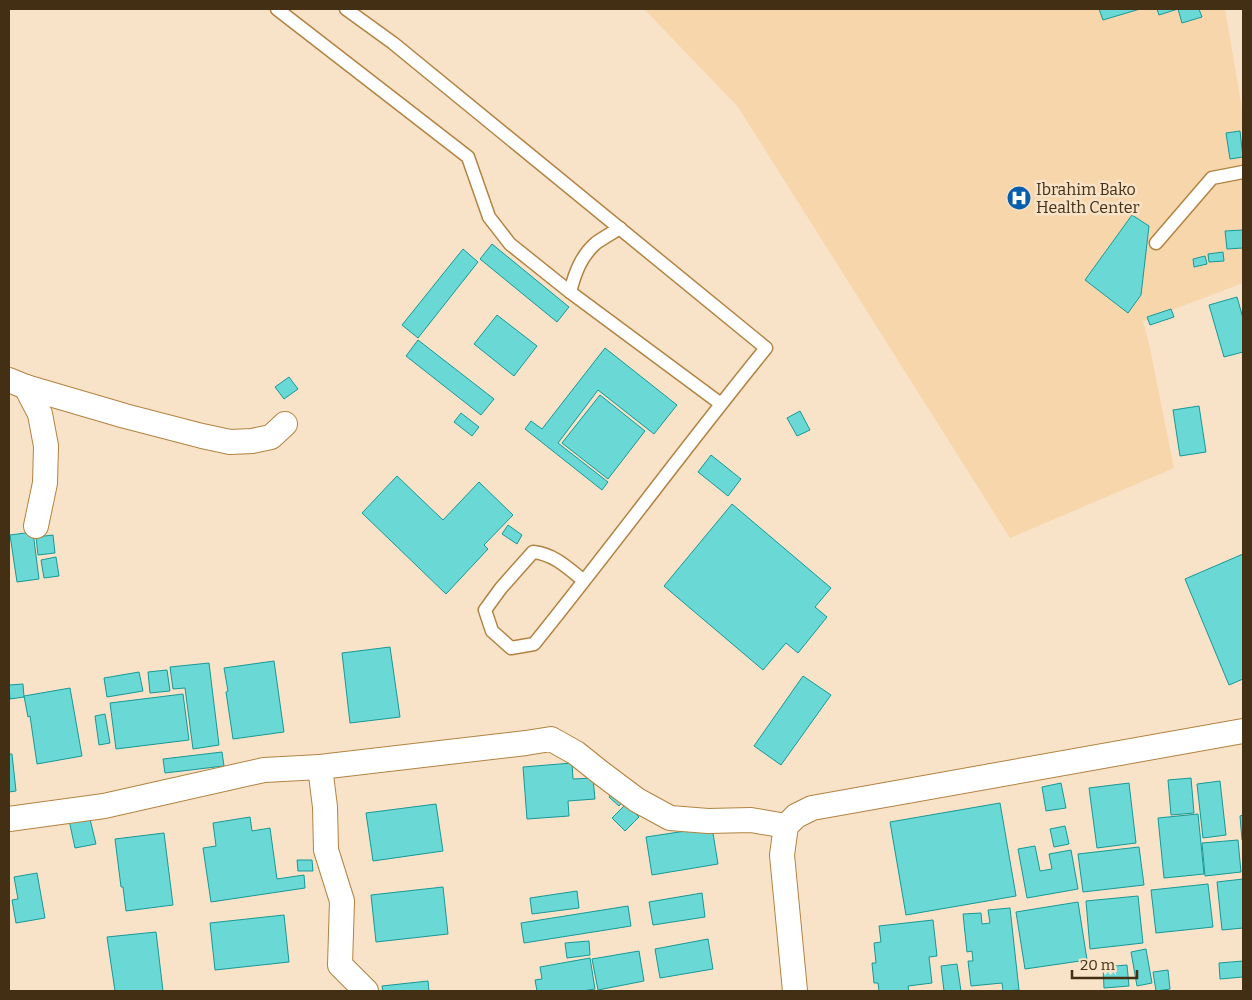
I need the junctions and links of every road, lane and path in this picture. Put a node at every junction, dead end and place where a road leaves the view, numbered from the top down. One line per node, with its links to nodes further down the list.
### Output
1 (277, 9): 6 (lane)
2 (346, 9): 4 (lane)
3 (1243, 172): 5 (lane)
4 (620, 228): 6 (lane); 8 (lane)
5 (1156, 243)
6 (570, 292): 8 (lane)
7 (17, 383): 9 (street); 10 (street)
8 (721, 404): 11 (lane)
9 (286, 424)
10 (36, 526)
11 (584, 581): 11 (lane)
12 (1243, 731): 15 (street)
13 (320, 767): 14 (street); 15 (street); 16 (street)
14 (9, 819)
15 (786, 826): 17 (street)
16 (366, 991)
17 (795, 991)

